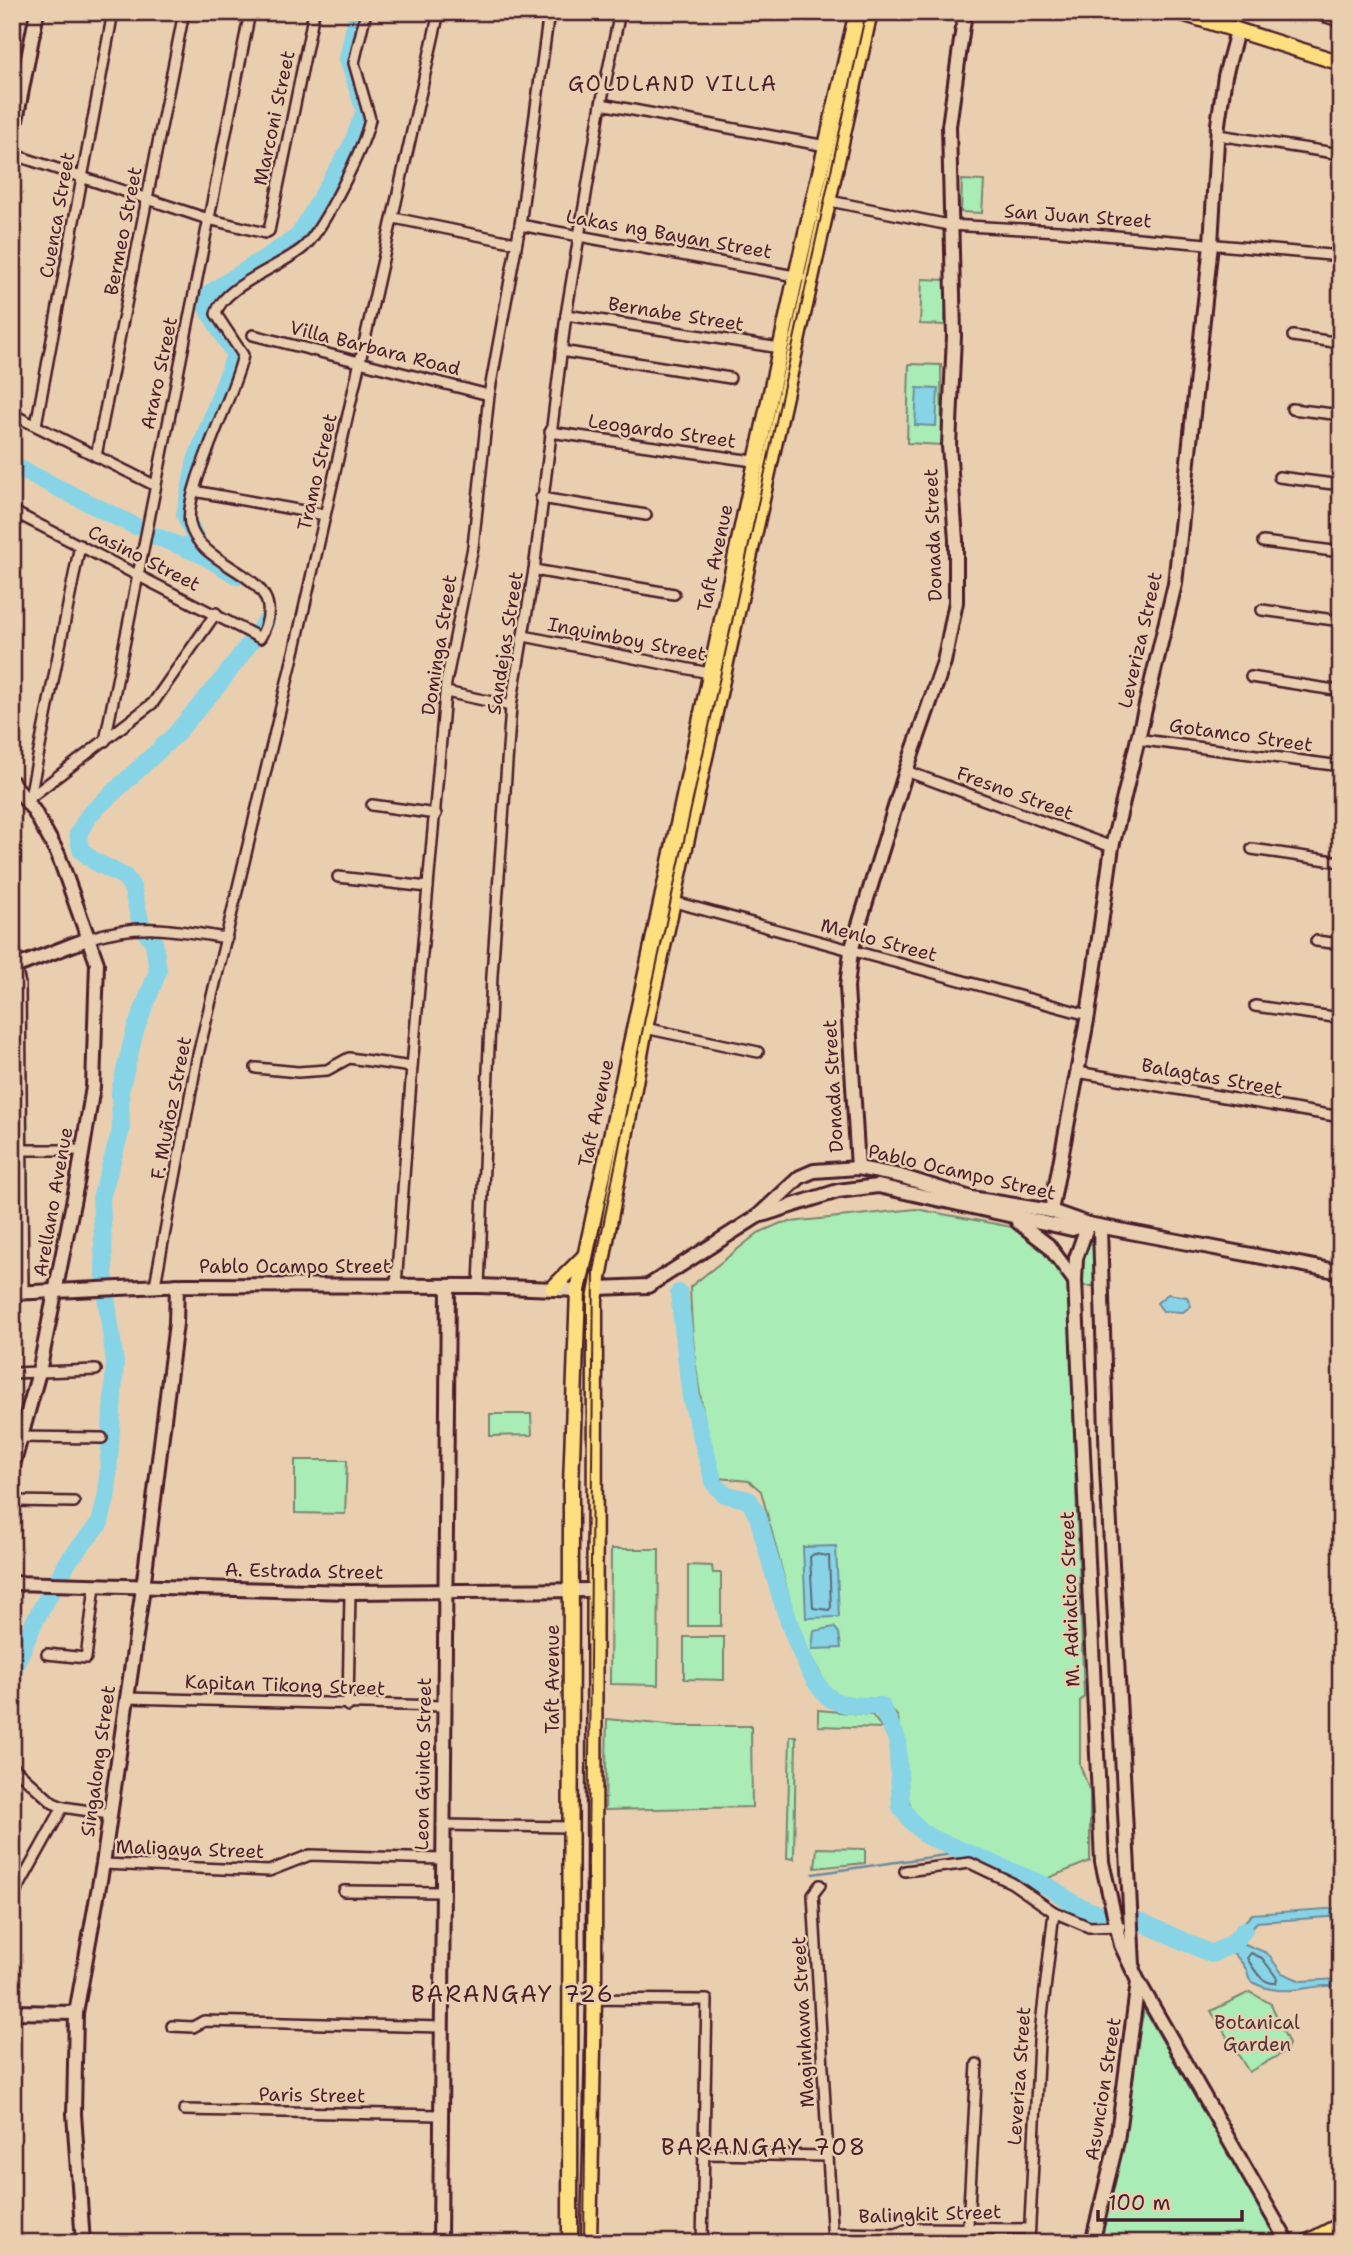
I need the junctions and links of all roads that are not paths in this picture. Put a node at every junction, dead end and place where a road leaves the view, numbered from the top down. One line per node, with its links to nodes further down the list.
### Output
1 (37, 12): 20 (street)
2 (113, 12): 24 (street, Cuenca Street)
3 (184, 12): 25 (street, Bermeo Street)
4 (250, 12): 28 (street, Araro Street)
5 (314, 12): 28 (street, Marconi Street)
6 (366, 12): 57 (street)
7 (439, 12): 27 (street, Tramo Street)
8 (549, 12): 29 (street, Dominga Street)
9 (620, 12): 18 (street, Sandejas Street)
10 (857, 12): 21 (main road, Taft Avenue)
11 (870, 12): 26 (main road, Taft Avenue)
12 (965, 12): 30 (street, Donada Street)
13 (1179, 12): 14 (main road)
14 (1237, 31): 16 (main road); 19 (street, Leveriza Street)
15 (1341, 49): 16 (main road)
16 (1320, 56): 17 (main road)
17 (1341, 63)
18 (601, 104): 21 (street); 31 (street, Sandejas Street)
19 (1218, 135): 23 (street); 33 (street, Leveriza Street)
20 (12, 141)
21 (826, 146): 26 (main road, Taft Avenue)
22 (12, 154): 24 (street)
23 (1341, 154)
24 (82, 175): 25 (street); 50 (street, Cuenca Street)
25 (147, 198): 28 (street); 52 (street, Bermeo Street)
26 (822, 199): 30 (street, San Juan Street); 35 (main road, Taft Avenue); 36 (main road, Taft Avenue)
27 (394, 218): 32 (street); 43 (street, Tramo Street)
28 (208, 219): 55 (street, Araro Street)
29 (520, 225): 31 (street, Lakas ng Bayan Street); 32 (street, Dominga Street)
30 (949, 225): 33 (street, San Juan Street); 81 (street, Donada Street)
31 (579, 236): 35 (street, Lakas ng Bayan Street); 37 (street, Sandejas Street)
32 (516, 243): 45 (street, Dominga Street)
33 (1210, 244): 34 (street, San Juan Street); 78 (street, Leveriza Street)
34 (1341, 256)
35 (796, 276): 36 (street, Lakas ng Bayan Street); 41 (main road, Taft Avenue)
36 (811, 280): 46 (main road, Taft Avenue)
37 (566, 315): 41 (street, Bernabe Street); 42 (street, Sandejas Street)
38 (253, 335): 43 (street, Villa Barbara Road)
39 (1293, 336): 40 (street)
40 (1341, 343)
41 (780, 348): 46 (main road, Taft Avenue)
42 (561, 351): 44 (street); 51 (street, Sandejas Street)
43 (360, 363): 45 (street, Villa Barbara Road); 60 (street, Tramo Street)
44 (730, 378)
45 (489, 394): 76 (street, Dominga Street)
46 (777, 394): 53 (main road, Taft Avenue)
47 (1292, 409): 49 (street)
48 (12, 414): 50 (street)
49 (1341, 415)
50 (36, 425): 52 (street)
51 (550, 432): 53 (street, Leogardo Street); 58 (street, Sandejas Street)
52 (96, 456): 55 (street)
53 (762, 465): 73 (main road, Taft Avenue)
54 (1279, 477): 56 (street)
55 (154, 485): 67 (street, Araro Street)
56 (1341, 485)
57 (194, 491): 60 (street); 70 (street, Casino Street)
58 (541, 498): 61 (street); 66 (street, Sandejas Street)
59 (14, 512): 62 (street); 64 (street, Casino Street)
60 (325, 515): 93 (street, Tramo Street)
61 (646, 515)
62 (12, 535)
63 (1263, 542): 65 (street)
64 (80, 545): 67 (street, Casino Street); 83 (street)
65 (1341, 552)
66 (534, 570): 68 (street); 72 (street, Sandejas Street)
67 (138, 574): 70 (street, Casino Street); 79 (street, Araro Street)
68 (674, 594)
69 (1262, 610): 71 (street)
70 (216, 614): 79 (street)
71 (1341, 621)
72 (524, 636): 73 (street, Inquimboy Street); 77 (street, Sandejas Street)
73 (717, 675): 91 (main road, Taft Avenue)
74 (1251, 677): 75 (street)
75 (1341, 691)
76 (446, 692): 77 (street); 85 (street, Dominga Street)
77 (511, 705): 126 (street, Sandejas Street)
78 (1136, 738): 80 (street, Gotamco Street); 86 (street, Leveriza Street)
79 (105, 741): 83 (street)
80 (1341, 766)
81 (906, 771): 86 (street, Fresno Street); 96 (street, Donada Street)
82 (12, 782): 83 (street, Arellano Avenue)
83 (28, 798): 92 (street, Arellano Avenue)
84 (372, 805): 85 (street)
85 (436, 814): 90 (street, Dominga Street)
86 (1112, 848): 100 (street, Leveriza Street)
87 (1252, 849): 88 (street)
88 (1341, 862)
89 (338, 877): 90 (street)
90 (428, 887): 104 (street, Dominga Street)
91 (667, 900): 96 (street, Menlo Street); 102 (main road, Taft Avenue)
92 (90, 938): 93 (street); 98 (street); 109 (street, Arellano Avenue)
93 (227, 938): 122 (street, F. Muñoz Street)
94 (1316, 941): 95 (street)
95 (1341, 944)
96 (851, 951): 100 (street, Menlo Street); 110 (street, Donada Street)
97 (12, 952): 98 (street)
98 (15, 967): 108 (street)
99 (1255, 1006): 101 (street)
100 (1088, 1015): 106 (street, Leveriza Street)
101 (1341, 1018)
102 (639, 1027): 103 (street); 119 (main road, Taft Avenue); 128 (main road, Taft Avenue)
103 (758, 1052)
104 (412, 1067): 105 (street); 124 (street, Dominga Street)
105 (256, 1068)
106 (1077, 1072): 107 (street, Balagtas Street); 115 (street, Leveriza Street)
107 (1341, 1117)
108 (17, 1150): 109 (street); 131 (street)
109 (82, 1150): 130 (street, Arellano Avenue)
110 (858, 1168): 111 (street, Pablo Ocampo Street); 112 (street, Pablo Ocampo Street)
111 (874, 1171): 113 (street); 115 (street, Pablo Ocampo Street)
112 (800, 1177): 114 (street); 116 (street, Pablo Ocampo Street)
113 (878, 1186): 114 (street, Pablo Ocampo Street); 117 (street, Pablo Ocampo Street)
114 (809, 1199): 116 (street, Pablo Ocampo Street)
115 (1051, 1211): 118 (street, Pablo Ocampo Street)
116 (758, 1216): 128 (street, Pablo Ocampo Street)
117 (1012, 1218): 118 (street, Pablo Ocampo Street); 121 (street)
118 (1094, 1225): 120 (street, Pablo Ocampo Street); 121 (street, M. Adriatico Street); 166 (street, M. Adriatico Street)
119 (587, 1253): 127 (main road); 129 (main road, Taft Avenue)
120 (1341, 1272)
121 (1075, 1280): 167 (street, M. Adriatico Street)
122 (155, 1285): 123 (street, Pablo Ocampo Street); 130 (street, Pablo Ocampo Street)
123 (177, 1285): 124 (street, Pablo Ocampo Street); 142 (street, Singalong Street)
124 (396, 1286): 125 (street, Pablo Ocampo Street)
125 (448, 1286): 126 (street, Pablo Ocampo Street); 145 (street, Leon Guinto Street)
126 (480, 1286): 127 (street, Pablo Ocampo Street)
127 (553, 1288): 129 (street, Pablo Ocampo Street)
128 (598, 1288): 144 (main road, Taft Avenue)
129 (578, 1290): 143 (main road, Taft Avenue)
130 (58, 1291): 131 (street, Pablo Ocampo Street); 133 (street, Arellano Avenue)
131 (18, 1293)
132 (96, 1370): 133 (street)
133 (39, 1372): 134 (street); 135 (street, Arellano Avenue)
134 (12, 1373)
135 (17, 1437): 136 (street); 137 (street, Arellano Avenue)
136 (102, 1438)
137 (12, 1469)
138 (12, 1501): 139 (street)
139 (74, 1502)
140 (12, 1583): 141 (street, A. Estrada Street)
141 (95, 1586): 142 (street, A. Estrada Street); 147 (street)
142 (143, 1588): 146 (street, A. Estrada Street); 148 (street, Singalong Street)
143 (571, 1589): 144 (street, A. Estrada Street); 145 (street, A. Estrada Street); 152 (main road, Taft Avenue)
144 (594, 1590): 151 (main road, Taft Avenue)
145 (445, 1591): 146 (street, A. Estrada Street); 150 (street, Leon Guinto Street)
146 (350, 1592): 149 (street)
147 (47, 1654)
148 (126, 1698): 149 (street, Kapitan Tikong Street); 155 (street, Singalong Street)
149 (348, 1706): 150 (street, Kapitan Tikong Street)
150 (443, 1706): 156 (street, Leon Guinto Street)
151 (594, 1755): 152 (main road); 171 (main road, Taft Avenue)
152 (570, 1757): 157 (main road, Taft Avenue)
153 (12, 1766): 154 (street)
154 (63, 1807): 155 (street); 164 (street)
155 (109, 1814): 159 (street, Singalong Street)
156 (442, 1825): 157 (street); 158 (street, Leon Guinto Street)
157 (569, 1827): 170 (main road, Taft Avenue)
158 (441, 1858): 159 (street, Maligaya Street); 163 (street, Leon Guinto Street)
159 (103, 1864): 173 (street, Singalong Street)
160 (905, 1871): 165 (street)
161 (820, 1885): 180 (street, Maginhawa Street)
162 (344, 1891): 163 (street)
163 (442, 1892): 175 (street, Leon Guinto Street)
164 (12, 1899)
165 (1054, 1912): 167 (street); 183 (street, Leveriza Street)
166 (1132, 1921): 167 (street); 168 (street, M. Adriatico Street)
167 (1117, 1924): 168 (street, M. Adriatico Street)
168 (1133, 1969): 169 (street, M. Adriatico Street)
169 (1138, 1982): 192 (street, Asuncion Street); 193 (street, M. Adriatico Street)
170 (569, 1999): 171 (street); 187 (main road, Taft Avenue)
171 (594, 1999): 179 (street); 188 (main road, Taft Avenue)
172 (12, 2012): 173 (street)
173 (76, 2013): 185 (street, Singalong Street)
174 (172, 2026): 175 (street)
175 (442, 2027): 178 (street, Leon Guinto Street)
176 (977, 2064): 182 (street)
177 (184, 2110): 178 (street, Paris Street)
178 (440, 2115): 186 (street, Leon Guinto Street)
179 (703, 2154): 180 (street); 189 (street)
180 (827, 2157): 184 (street, Maginhawa Street)
181 (1341, 2225): 194 (main road)
182 (967, 2227): 183 (street, Balingkit Street); 184 (street, Balingkit Street); 190 (street)
183 (1029, 2229): 191 (street, Leveriza Street)
184 (833, 2238)
185 (83, 2243)
186 (440, 2243)
187 (570, 2243)
188 (589, 2243)
189 (702, 2243)
190 (967, 2243)
191 (1028, 2243)
192 (1092, 2243)
193 (1288, 2243)
194 (1306, 2243)

